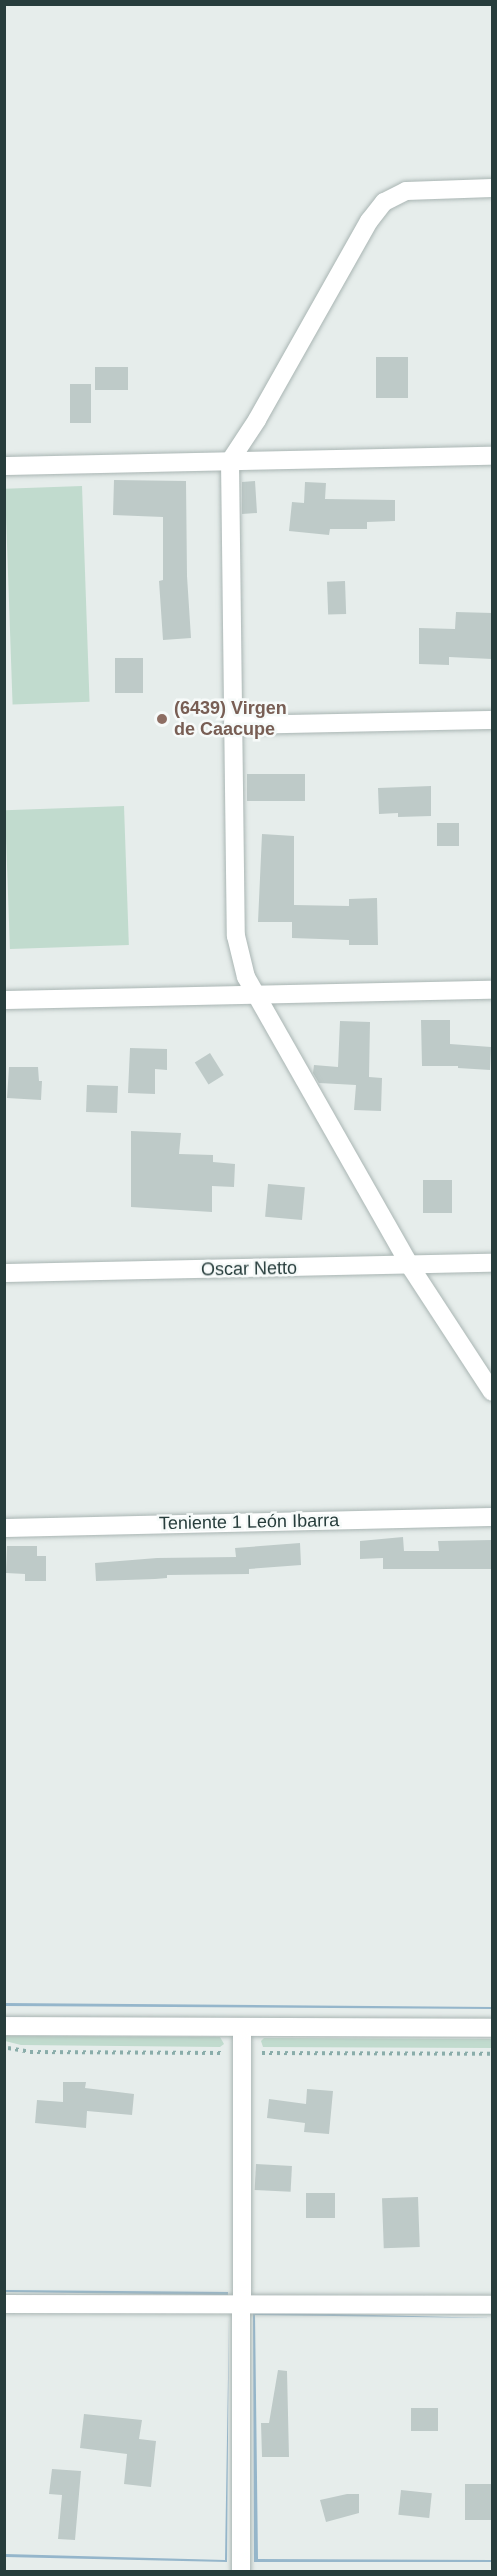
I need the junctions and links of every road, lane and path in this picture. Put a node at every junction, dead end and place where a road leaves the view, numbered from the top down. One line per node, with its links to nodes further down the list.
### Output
1 (492, 188): 3 (street)
2 (492, 456): 3 (street)
3 (230, 462): 4 (street); 6 (street)
4 (4, 466)
5 (492, 720): 6 (street)
6 (233, 725): 8 (street)
7 (492, 990): 8 (street)
8 (256, 995): 9 (street); 11 (street)
9 (4, 1000)
10 (492, 1263): 11 (street, Oscar Netto)
11 (410, 1266): 12 (street, Oscar Netto); 13 (street)
12 (4, 1274)
13 (492, 1392)
14 (492, 1517): 15 (street, Teniente 1 León Ibarra)
15 (4, 1528)
16 (4, 2025): 17 (street)
17 (242, 2027): 18 (street); 22 (street)
18 (492, 2028)
19 (4, 2047): 20 (path)
20 (30, 2052)
21 (4, 2304): 22 (street)
22 (242, 2304): 23 (street); 24 (street)
23 (492, 2305)
24 (242, 2571)

